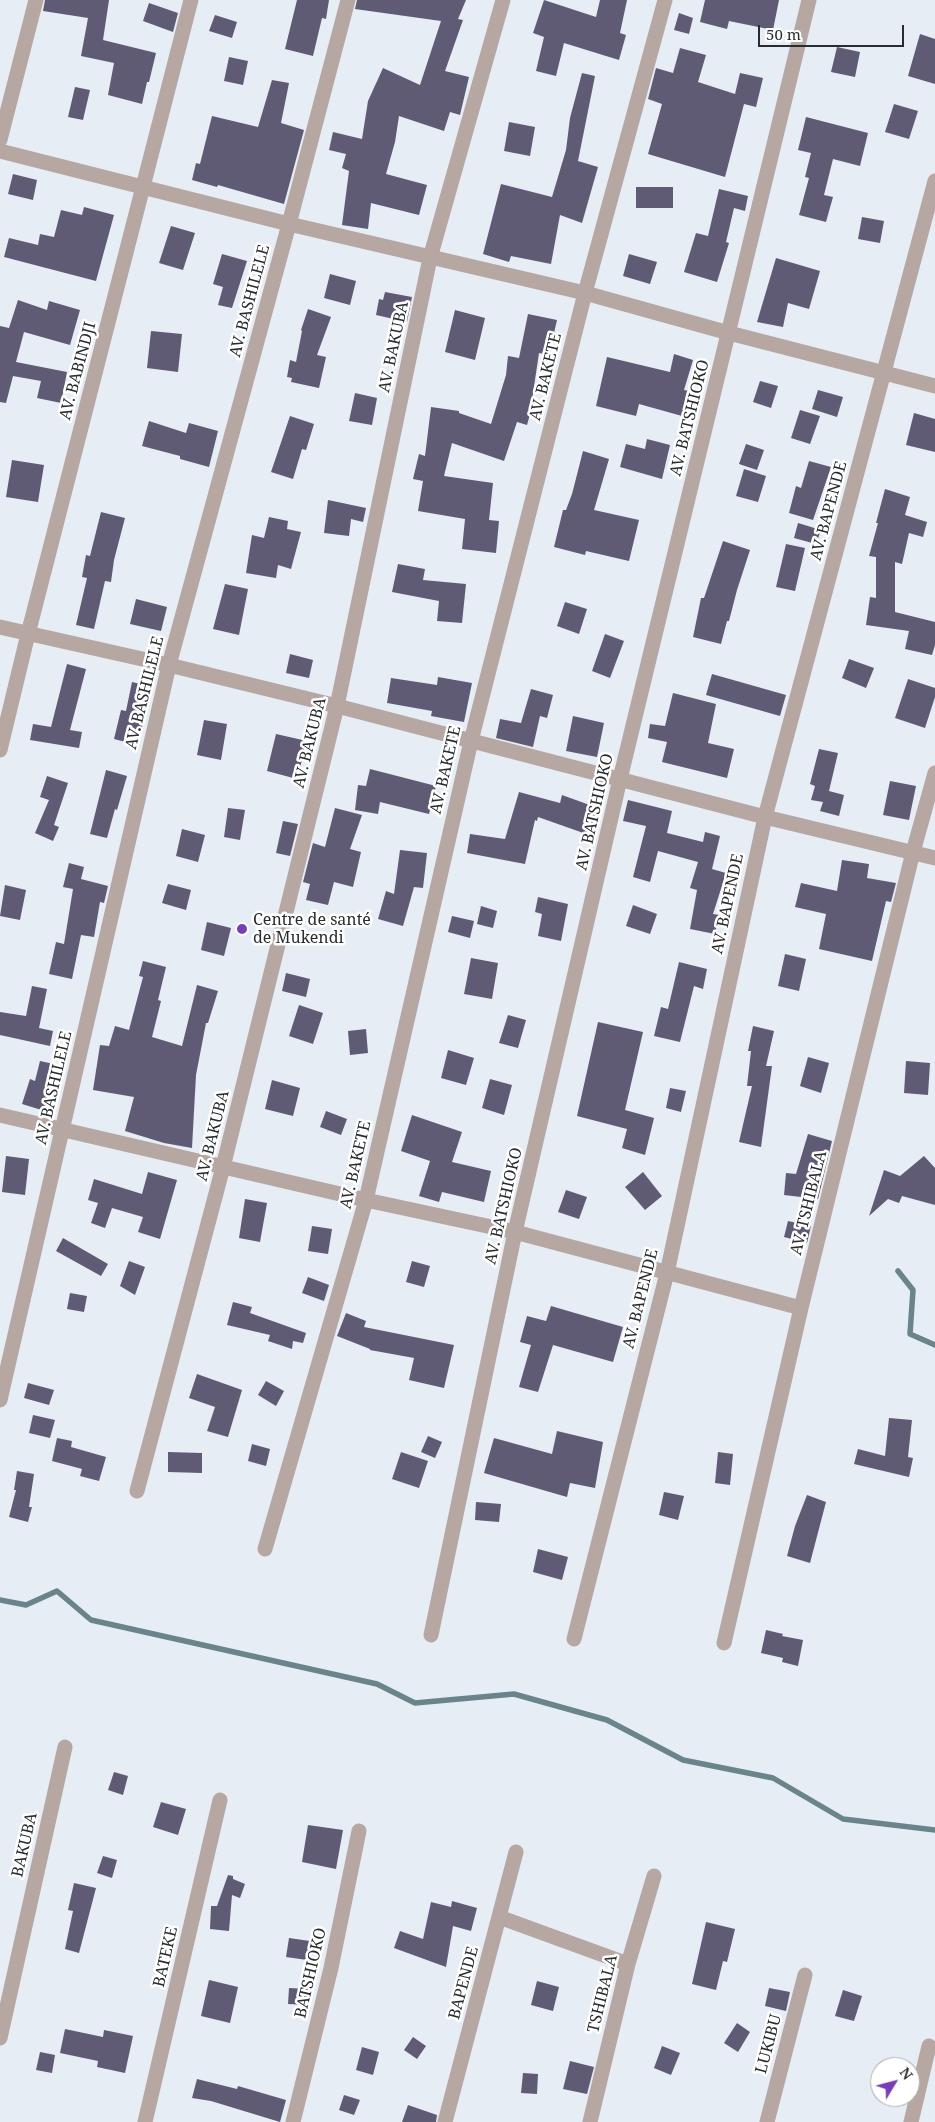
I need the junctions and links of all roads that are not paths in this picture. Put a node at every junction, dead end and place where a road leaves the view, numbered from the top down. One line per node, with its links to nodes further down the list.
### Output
1 (36, 0): 7 (street)
2 (192, 0): 10 (street, AV. BABINDJI)
3 (348, 0): 11 (street, AV. BASHILELE)
4 (503, 0): 12 (street, AV. BAKUBA)
5 (665, 0): 13 (street, AV. BAKETE)
6 (809, 0): 14 (street, AV. BATSHIOKO)
7 (0, 140)
8 (0, 151): 10 (street)
9 (935, 180): 15 (street, AV. BAPENDE)
10 (144, 188): 11 (street); 18 (street, AV. BABINDJI)
11 (289, 224): 12 (street); 19 (street, AV. BASHILELE)
12 (430, 258): 13 (street); 20 (street, AV. BAKUBA)
13 (585, 293): 14 (street); 21 (street, AV. BAKETE)
14 (729, 333): 15 (street); 24 (street, AV. BATSHIOKO)
15 (884, 374): 16 (street); 25 (street, AV. BAPENDE)
16 (935, 386)
17 (0, 627): 18 (street)
18 (28, 634): 19 (street); 22 (street, AV. BABINDJI)
19 (169, 665): 20 (street); 29 (street, AV. BASHILELE)
20 (337, 706): 21 (street); 30 (street, AV. BAKUBA)
21 (471, 741): 24 (street); 31 (street, AV. BAKETE)
22 (0, 750)
23 (935, 773): 26 (street, AV. TSHIBALA)
24 (620, 779): 25 (street); 32 (street, AV. BATSHIOKO)
25 (764, 816): 26 (street); 33 (street, AV. BAPENDE)
26 (913, 852): 27 (street); 34 (street, AV. TSHIBALA)
27 (935, 858)
28 (0, 1115): 29 (street)
29 (62, 1130): 30 (street); 35 (street, AV. BASHILELE)
30 (223, 1167): 31 (street); 36 (street, AV. BAKUBA)
31 (366, 1200): 32 (street); 37 (street, AV. BAKETE)
32 (515, 1232): 33 (street); 38 (street, AV. BATSHIOKO)
33 (666, 1273): 34 (street); 39 (street, AV. BAPENDE)
34 (801, 1308): 40 (street, AV. TSHIBALA)
35 (0, 1400)
36 (137, 1491)
37 (265, 1549)
38 (431, 1635)
39 (574, 1639)
40 (724, 1643)
41 (65, 1746): 49 (street, BAKUBA)
42 (220, 1800): 51 (street, BATEKE)
43 (359, 1831): 52 (street, BATSHIOKO)
44 (516, 1852): 46 (street, BAPENDE)
45 (654, 1876): 47 (street, TSHIBALA)
46 (499, 1917): 47 (street); 53 (street, BAPENDE)
47 (628, 1964): 54 (street, TSHIBALA)
48 (805, 1975): 55 (street, LUKIBU)
49 (0, 2038)
50 (929, 2046): 56 (street)
51 (145, 2122)
52 (293, 2122)
53 (445, 2122)
54 (590, 2122)
55 (767, 2122)
56 (911, 2122)

